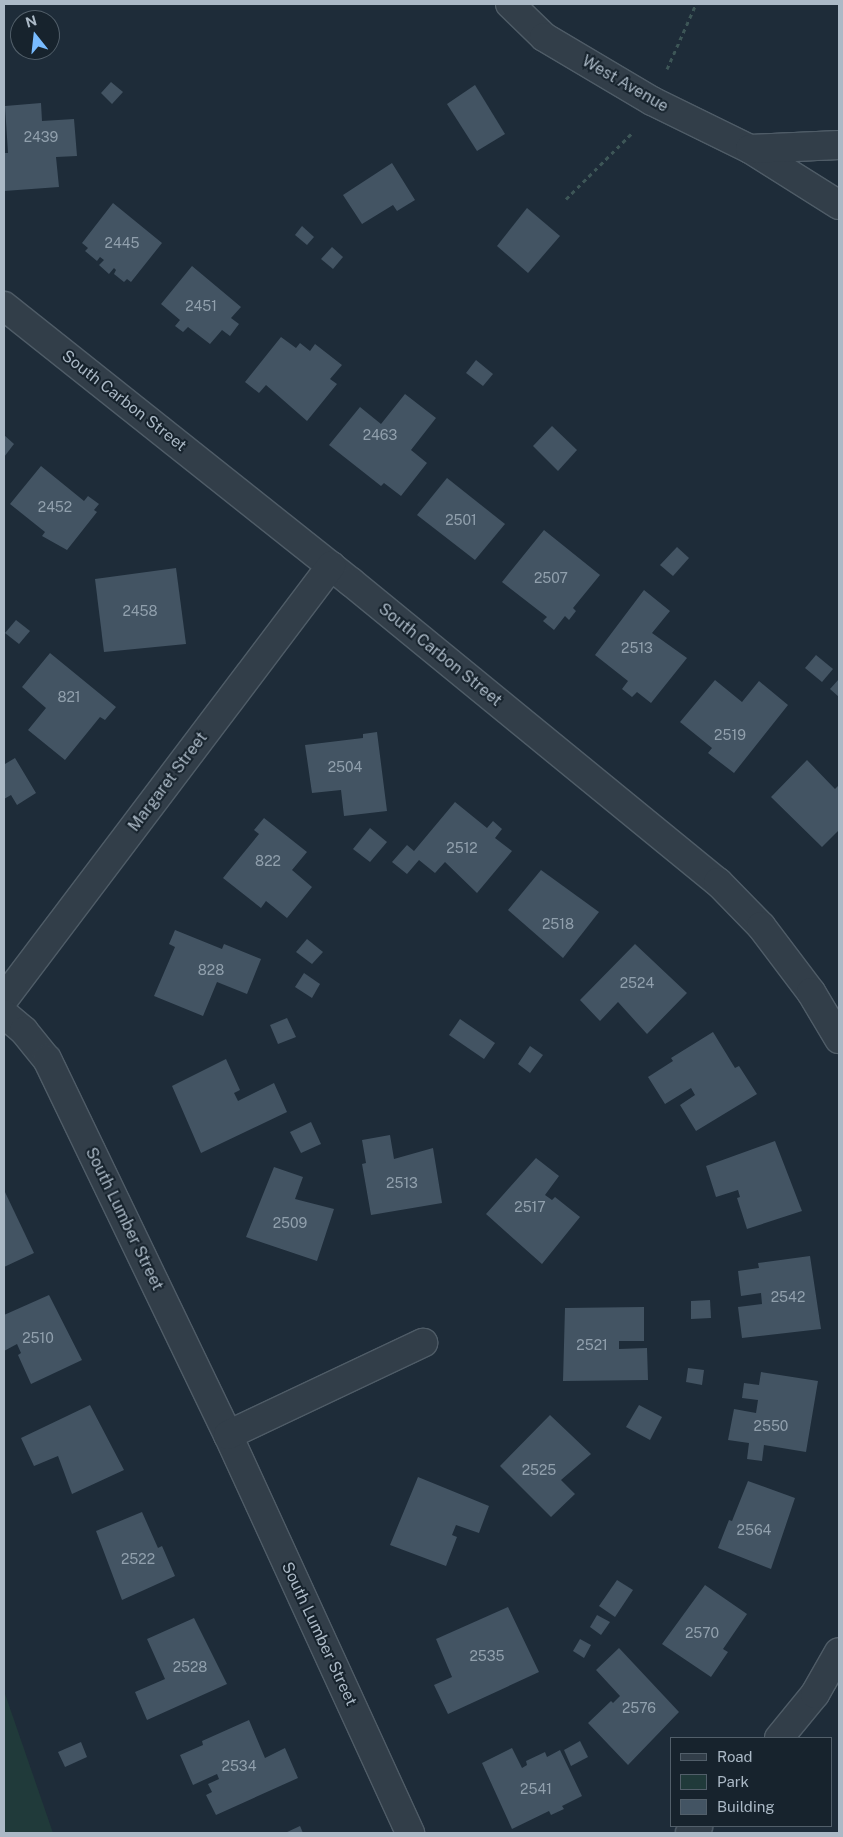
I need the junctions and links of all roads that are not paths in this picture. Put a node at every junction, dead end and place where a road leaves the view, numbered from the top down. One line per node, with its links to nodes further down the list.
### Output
1 (510, 4): 3 (street, West Avenue)
2 (839, 146): 3 (street)
3 (750, 150): 4 (street, West Avenue)
4 (839, 205)
5 (4, 306): 6 (street, South Carbon Street)
6 (331, 566): 7 (street, Margaret Street); 9 (street, South Carbon Street)
7 (4, 998)
8 (4, 1014): 11 (street, South Lumber Street)
9 (839, 1039)
10 (423, 1343): 11 (street)
11 (228, 1434): 14 (street, South Lumber Street)
12 (839, 1652): 13 (street)
13 (780, 1737)
14 (410, 1833)

